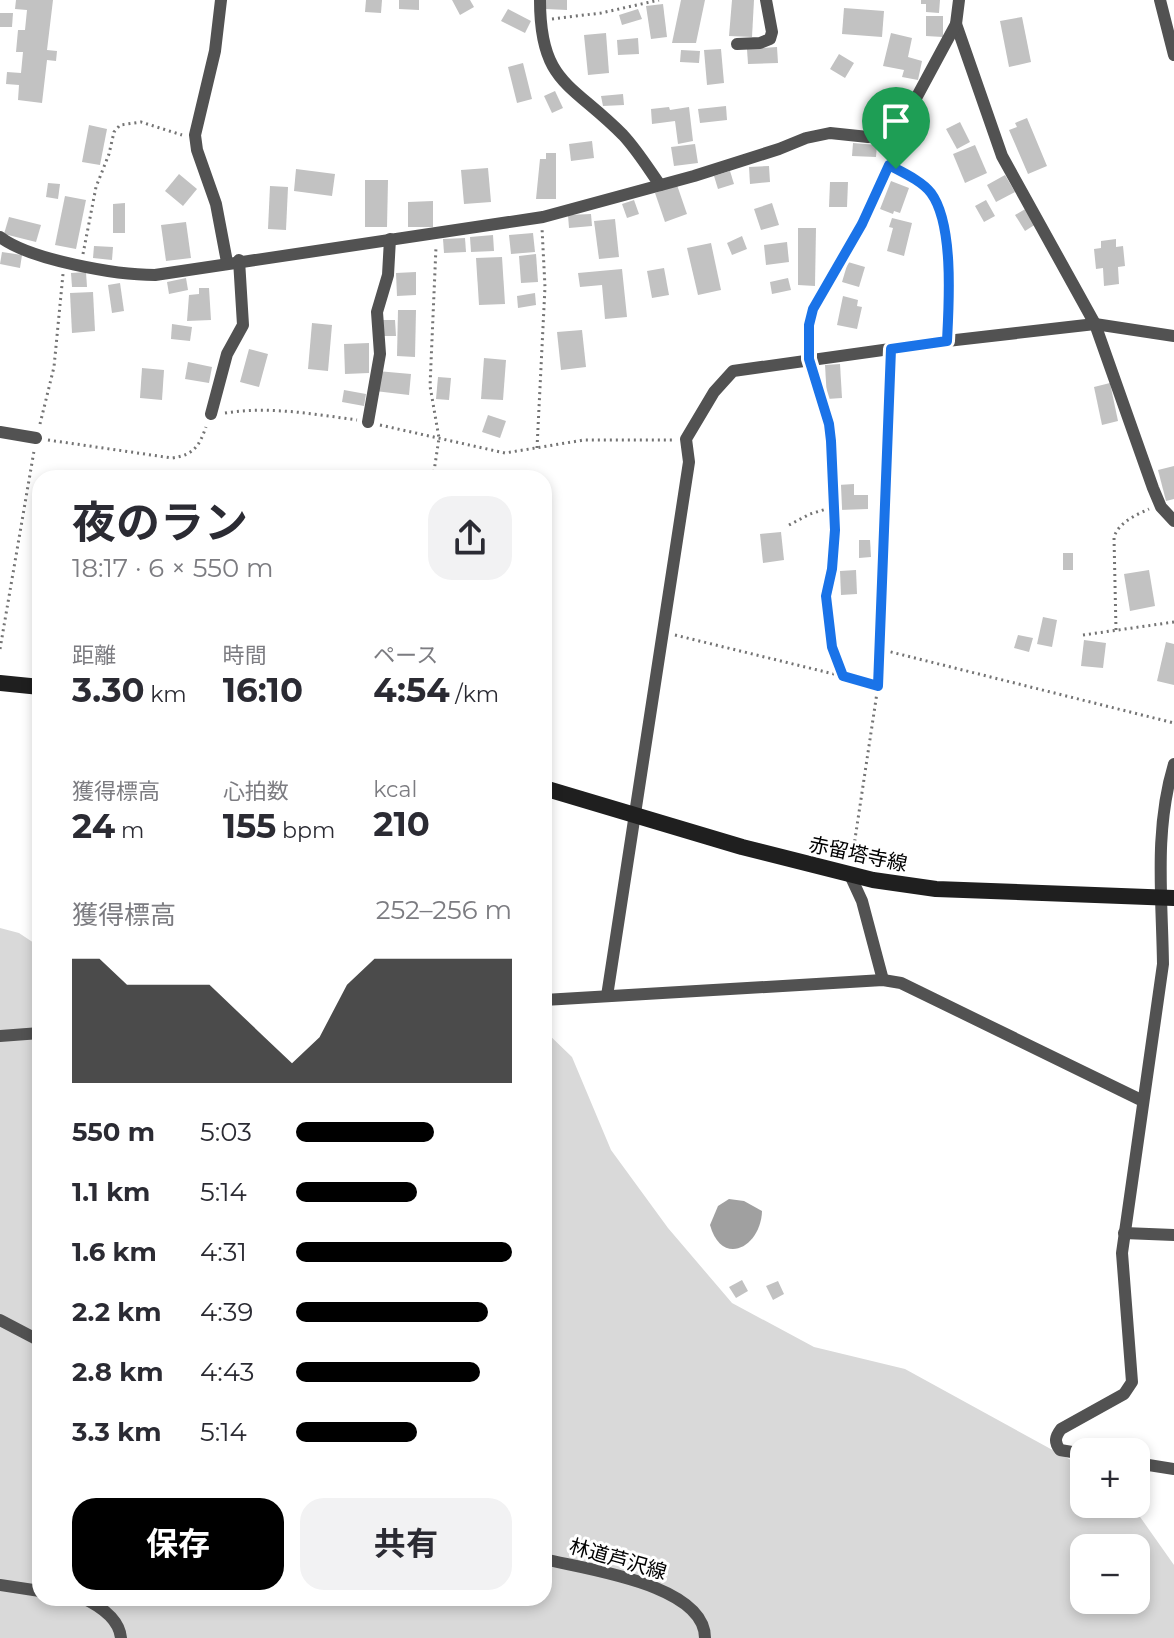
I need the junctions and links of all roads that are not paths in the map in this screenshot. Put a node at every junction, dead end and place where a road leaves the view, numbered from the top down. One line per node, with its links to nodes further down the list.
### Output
1 (221, 0): 12 (street)
2 (540, 0): 9 (street)
3 (766, 0): 7 (street)
4 (959, 0): 6 (street)
5 (1160, 0): 8 (street)
6 (956, 24): 9 (street); 13 (street)
7 (737, 44)
8 (1174, 55)
9 (660, 185): 11 (street)
10 (0, 237): 12 (street)
11 (390, 239): 12 (street); 16 (street)
12 (233, 261): 15 (street)
13 (1095, 324): 14 (street); 19 (street); 24 (street)
14 (1174, 336)
15 (211, 414)
16 (368, 422)
17 (0, 432): 18 (street)
18 (36, 438)
19 (1174, 521)
20 (0, 683): 21 (main road)
21 (32, 686)
22 (1174, 764): 26 (street)
23 (552, 790): 24 (main road, 赤留塔寺線)
24 (636, 813): 25 (main road, 赤留塔寺線); 28 (street)
25 (850, 875): 26 (main road, 赤留塔寺線); 27 (street)
26 (1166, 897): 32 (street)
27 (883, 980): 28 (street); 32 (street)
28 (607, 996): 29 (street)
29 (552, 999)
30 (32, 1034): 31 (street)
31 (0, 1036)
32 (1143, 1101): 33 (street)
33 (1124, 1233): 34 (street); 37 (street)
34 (1174, 1235)
35 (0, 1320): 36 (street)
36 (32, 1337)
37 (1070, 1452)
38 (1150, 1465): 39 (street)
39 (1174, 1469)
40 (552, 1561): 45 (street, 林道芦沢線)
41 (0, 1585): 42 (street)
42 (32, 1590)
43 (98, 1606): 44 (street)
44 (121, 1638)
45 (705, 1638)

